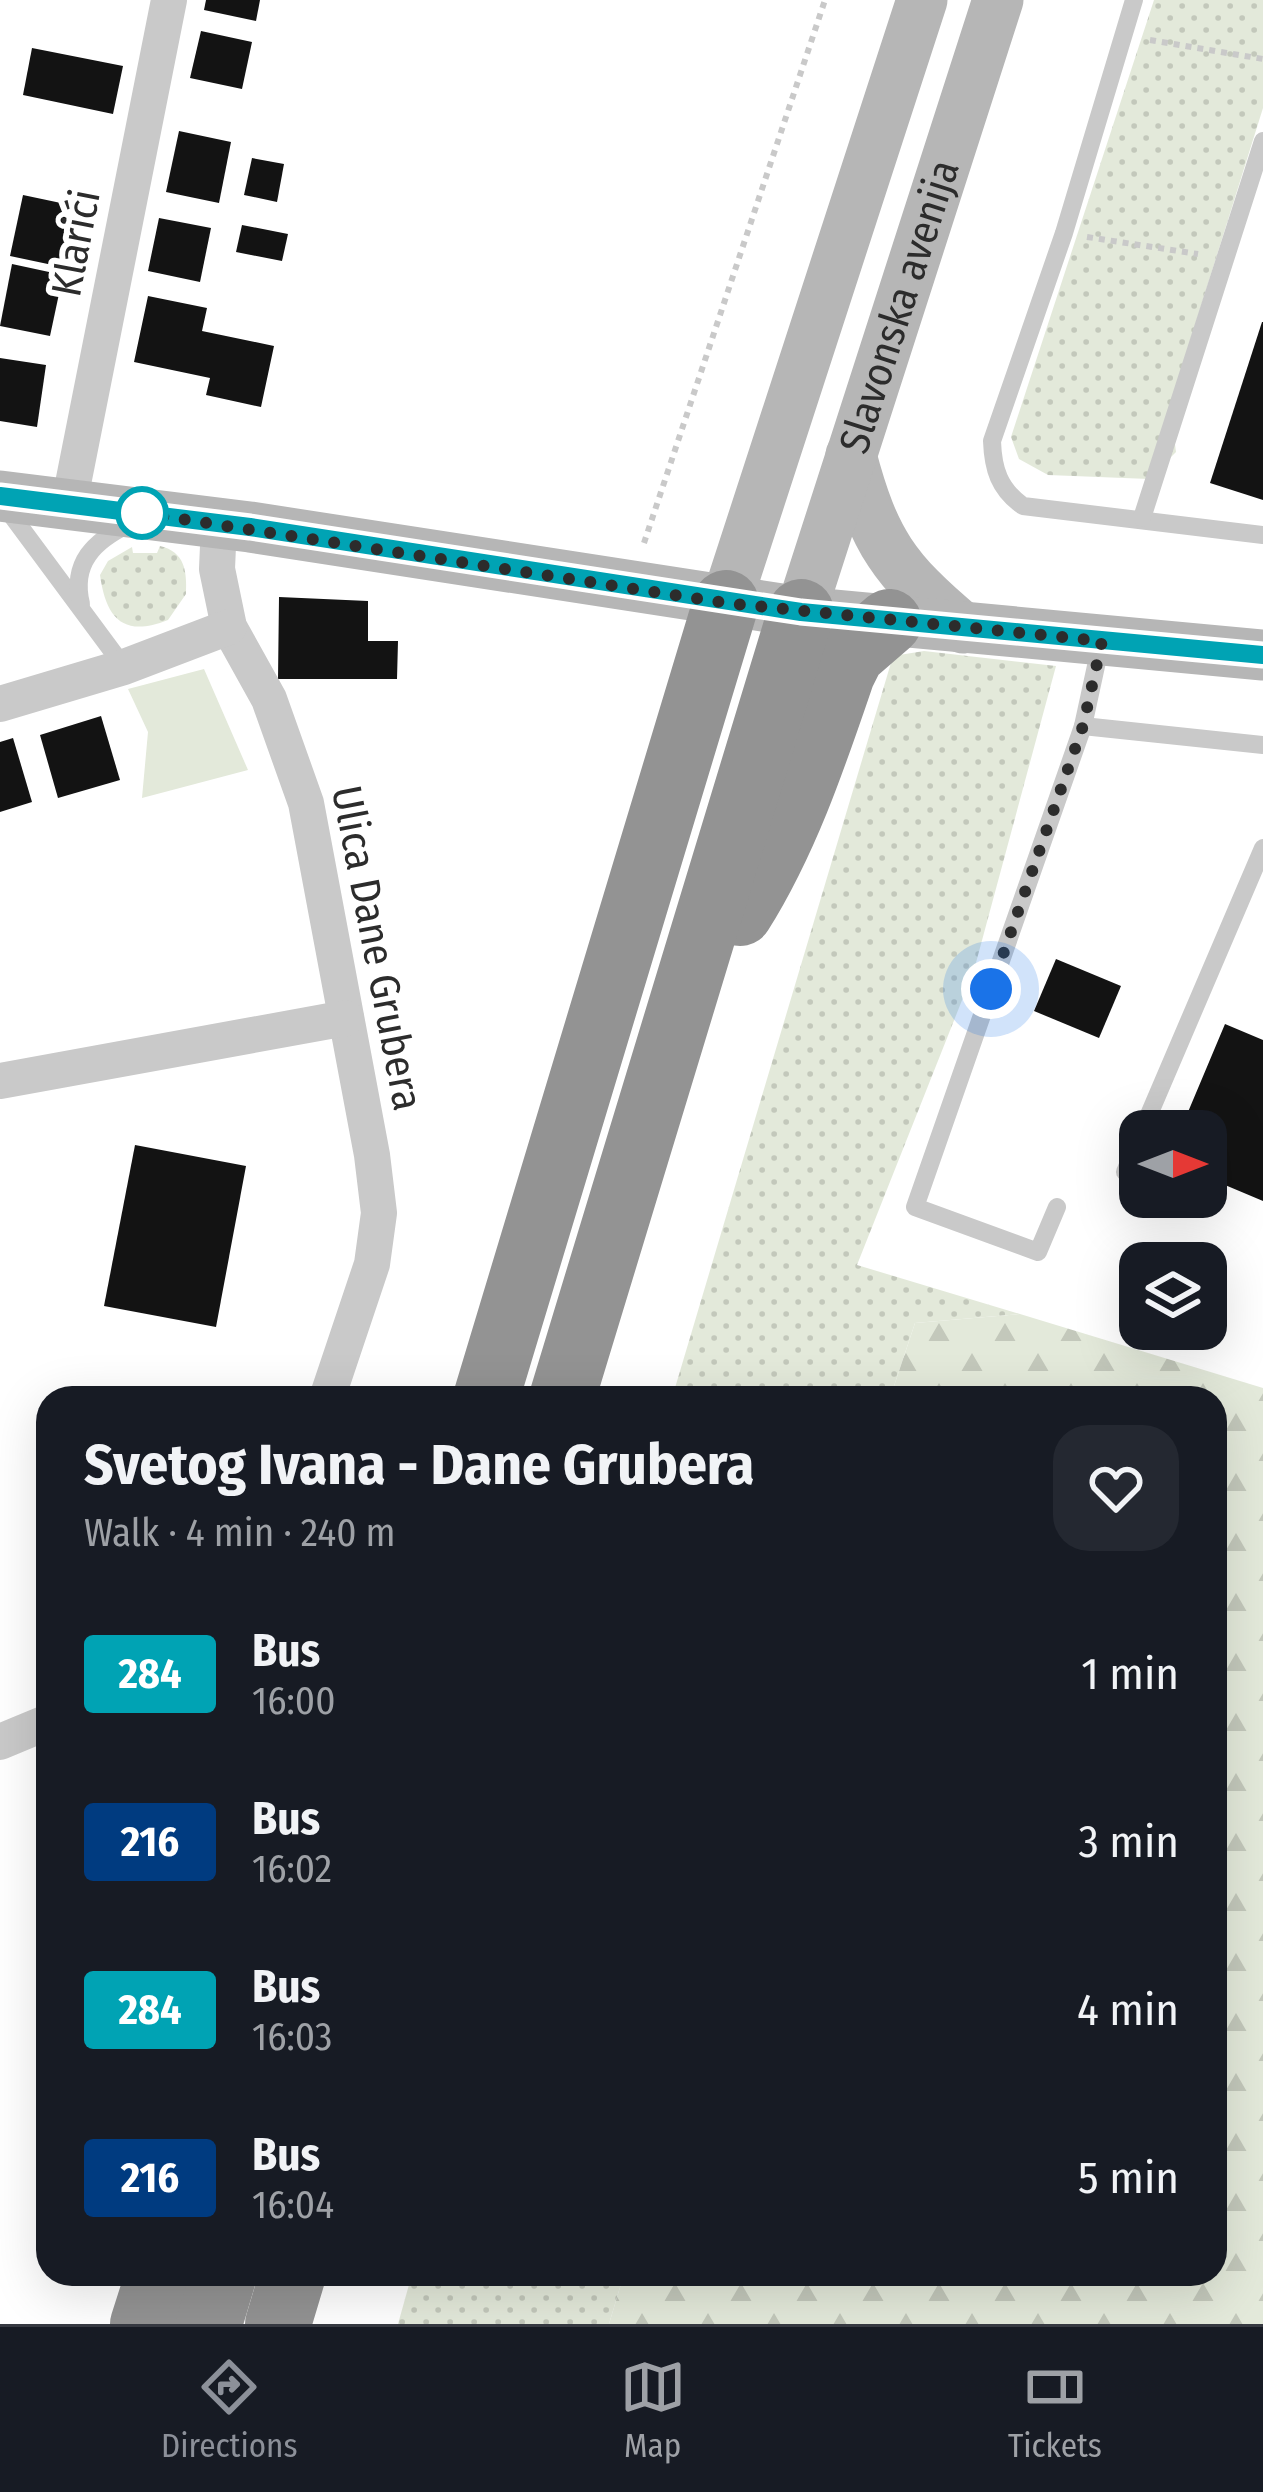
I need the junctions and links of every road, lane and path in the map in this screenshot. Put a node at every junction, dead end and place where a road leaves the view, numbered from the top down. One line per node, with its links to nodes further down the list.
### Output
1 (169, 0): 13 (street, Klarići)
2 (825, 0): 18 (path)
3 (922, 0): 19 (main road, Slavonska avenija)
4 (998, 0): 11 (main road, Slavonska avenija)
5 (1134, 0): 6 (lane)
6 (1122, 35): 7 (path); 9 (lane)
7 (1263, 59)
8 (1263, 140): 10 (lane)
9 (1064, 233): 10 (path); 15 (lane)
10 (1225, 260): 15 (lane)
11 (851, 455): 21 (main road, Slavonska avenija); 24 (main road)
12 (0, 499): 13 (main road); 20 (lane)
13 (69, 504): 14 (main road)
14 (149, 514): 16 (main road); 20 (lane)
15 (1142, 518): 17 (lane)
16 (219, 523): 19 (main road); 23 (street, Ulica Dane Grubera)
17 (1263, 535)
18 (640, 557)
19 (726, 603): 21 (main road); 38 (highway)
20 (82, 610): 27 (lane)
21 (801, 612): 22 (main road); 32 (highway)
22 (889, 622): 24 (main road); 32 (highway)
23 (229, 627): 27 (street); 33 (street, Ulica Dane Grubera)
24 (963, 628): 25 (main road)
25 (1102, 641): 26 (main road); 29 (lane)
26 (1263, 655)
27 (124, 667): 28 (street)
28 (0, 704)
29 (1083, 726): 30 (lane); 36 (lane)
30 (1263, 745)
31 (1263, 848): 35 (lane)
32 (689, 976): 39 (highway)
33 (346, 1018): 34 (street); 37 (street, Ulica Dane Grubera)
34 (0, 1081)
35 (1151, 1110)
36 (1057, 1207)
37 (331, 1386)
38 (490, 1386)
39 (566, 1386)
40 (36, 1727): 41 (street)
41 (0, 1742)
42 (155, 2286): 45 (highway)
43 (220, 2286): 46 (highway)
44 (289, 2286): 47 (highway)
45 (142, 2324)
46 (208, 2324)
47 (278, 2324)

